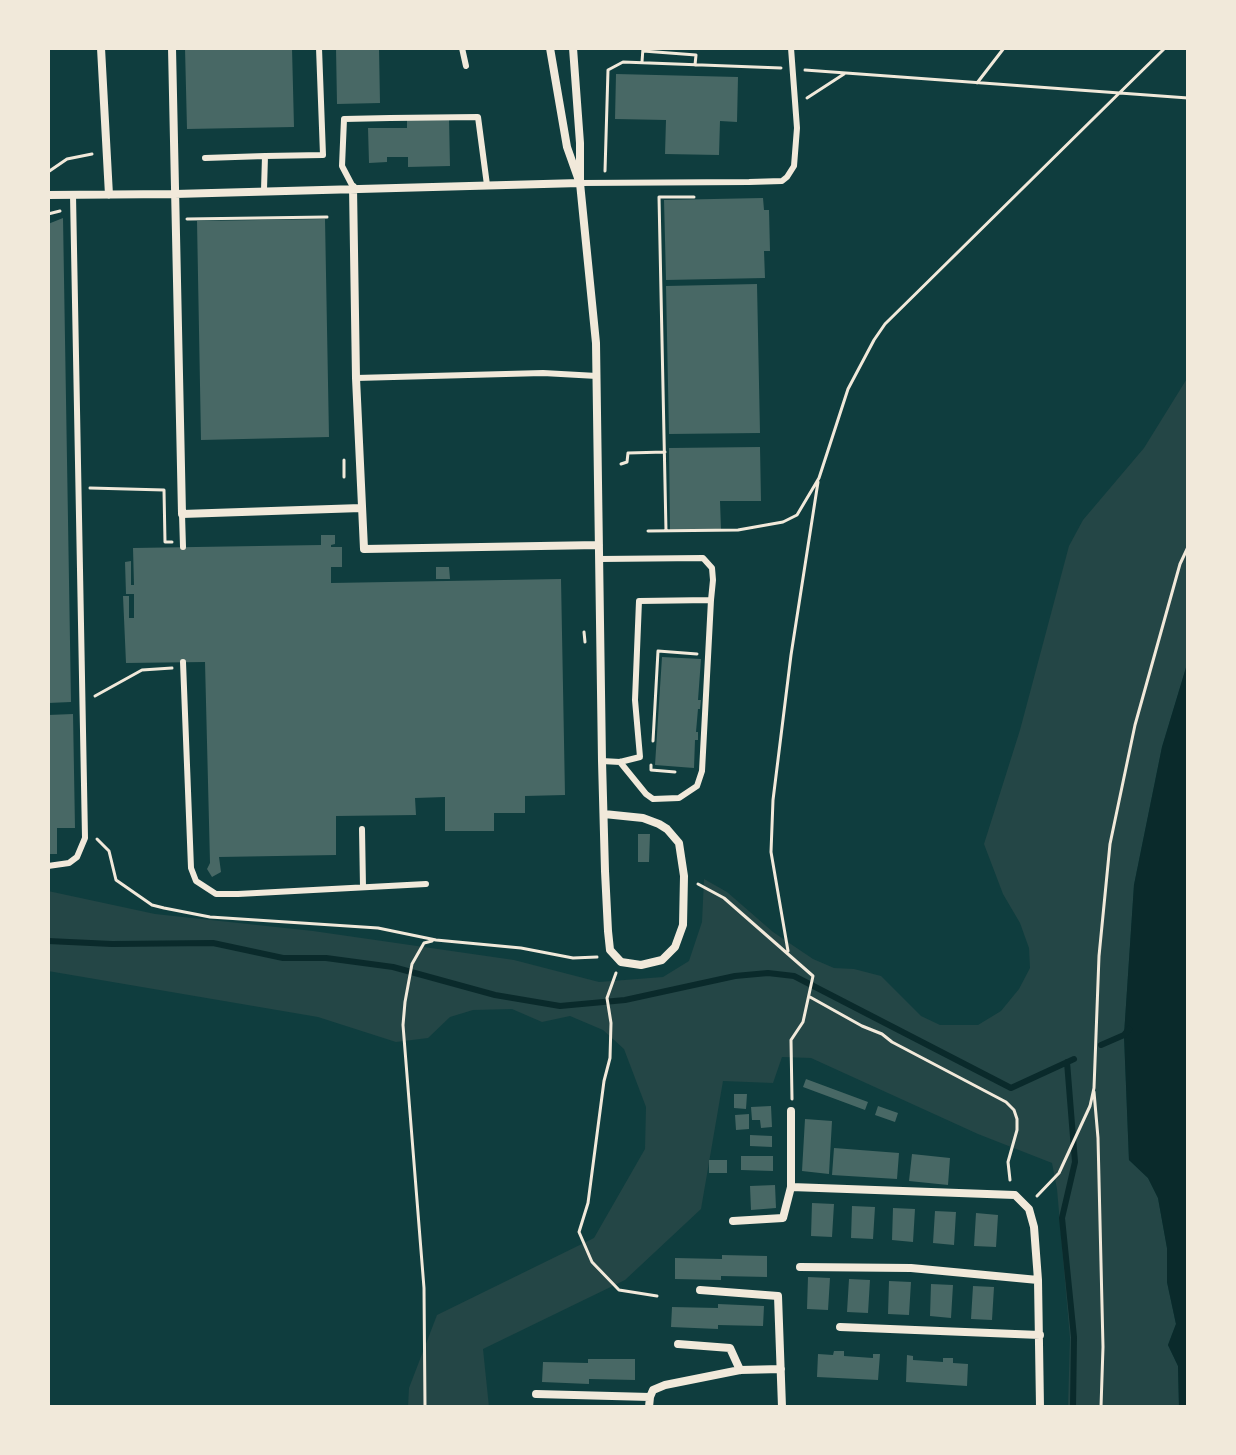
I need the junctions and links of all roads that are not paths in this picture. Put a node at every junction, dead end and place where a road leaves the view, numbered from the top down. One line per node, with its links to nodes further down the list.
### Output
1 (101, 48): 17 (street)
2 (172, 48): 15 (street)
3 (319, 48): 9 (lane)
4 (462, 48): 8 (lane)
5 (550, 48): 11 (street)
6 (573, 48): 11 (street)
7 (791, 48): 11 (lane)
8 (466, 66)
9 (265, 156): 10 (lane); 14 (lane)
10 (205, 158)
11 (580, 183): 12 (street); 19 (street)
12 (487, 185): 13 (street); 13 (lane)
13 (353, 187): 14 (street); 20 (street)
14 (264, 190): 15 (street)
15 (175, 194): 17 (street); 22 (street)
16 (73, 195): 17 (street); 18 (street); 32 (lane)
17 (109, 195)
18 (48, 197)
19 (597, 376): 20 (lane); 24 (street)
20 (356, 378): 21 (street)
21 (361, 508): 22 (street); 24 (street)
22 (182, 514): 23 (lane)
23 (183, 544)
24 (599, 545): 25 (street)
25 (600, 559): 26 (lane); 28 (street)
26 (711, 600): 29 (lane); 29 (lane)
27 (183, 665): 34 (lane)
28 (602, 761): 29 (lane); 30 (street)
29 (620, 762)
30 (604, 814): 30 (street)
31 (362, 829): 34 (lane)
32 (48, 866)
33 (426, 884): 34 (lane)
34 (363, 887)
35 (791, 1111): 36 (street)
36 (791, 1187): 37 (street); 39 (street)
37 (733, 1221)
38 (800, 1267): 39 (street)
39 (1038, 1280): 42 (street)
40 (700, 1290): 44 (street)
41 (840, 1327): 42 (street)
42 (1040, 1335): 50 (street)
43 (678, 1344): 45 (street)
44 (781, 1369): 45 (street); 49 (street)
45 (740, 1370): 47 (street)
46 (536, 1394): 47 (street)
47 (650, 1397): 48 (street)
48 (649, 1407)
49 (782, 1407)
50 (1040, 1407)

